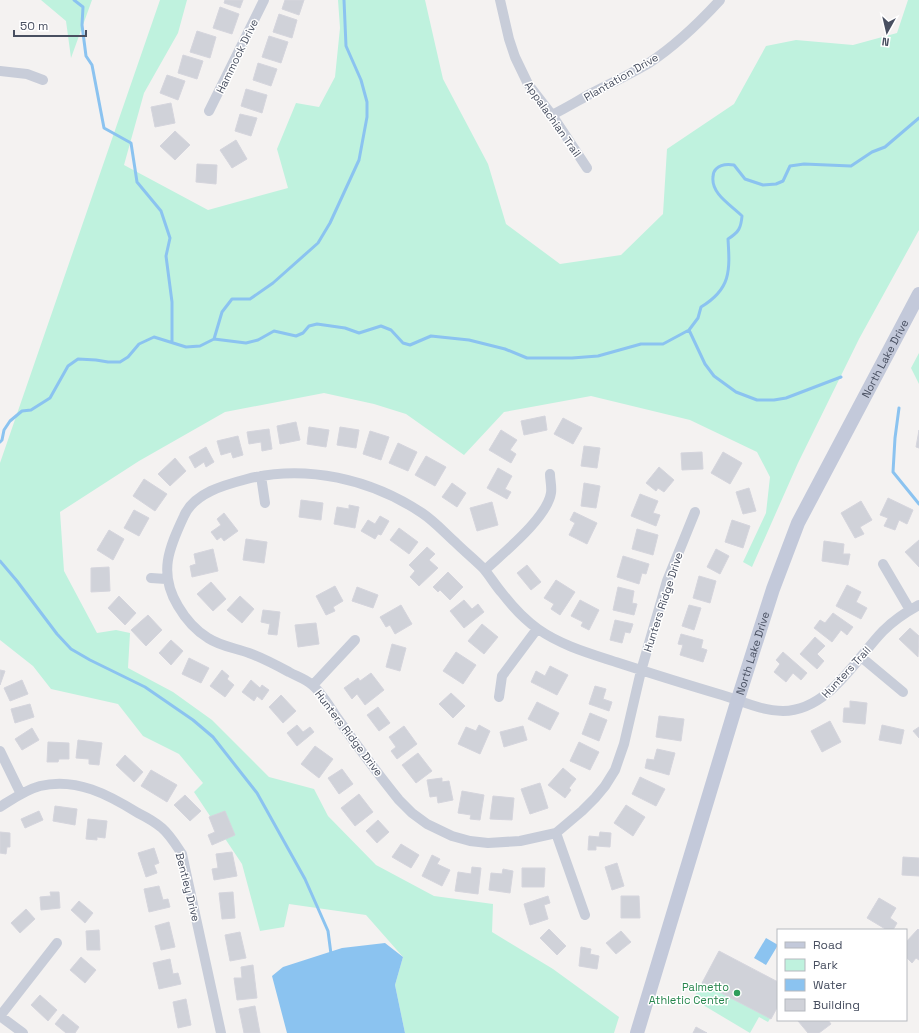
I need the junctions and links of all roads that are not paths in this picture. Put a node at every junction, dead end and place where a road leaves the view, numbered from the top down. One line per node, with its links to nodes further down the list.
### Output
1 (264, 0): 6 (street, Hammock Drive)
2 (500, 0): 7 (street, Appalachian Trail)
3 (720, 0): 7 (street, Plantation Drive)
4 (0, 71): 5 (street)
5 (43, 80)
6 (209, 111)
7 (552, 115): 8 (street, Appalachian Trail)
8 (587, 168)
9 (919, 294): 26 (main road, North Lake Drive)
10 (550, 474): 15 (street)
11 (261, 476): 12 (street); 15 (street, Hunters Ridge Drive); 17 (street, Hunters Ridge Drive)
12 (266, 503)
13 (695, 512): 22 (street, Hunters Ridge Drive)
14 (883, 564): 18 (street)
15 (485, 570): 19 (street, Hunters Ridge Drive)
16 (151, 578): 17 (street)
17 (166, 579): 23 (street, Hunters Ridge Drive)
18 (915, 607): 21 (street, Hunters Trail)
19 (537, 629): 22 (street, Hunters Ridge Drive); 25 (street)
20 (355, 640): 23 (street)
21 (861, 657): 24 (street); 26 (street, Hunters Trail)
22 (641, 670): 26 (street, Hunters Ridge Drive); 30 (street, Hunters Ridge Drive)
23 (313, 685): 30 (street, Hunters Ridge Drive)
24 (902, 692)
25 (499, 697)
26 (738, 700): 36 (main road, North Lake Drive)
27 (0, 751): 28 (street)
28 (21, 794): 29 (street, Bentley Drive); 35 (street, Bentley Drive)
29 (0, 807)
30 (556, 833): 31 (street)
31 (585, 915)
32 (57, 944): 33 (street)
33 (0, 1016): 34 (street)
34 (23, 1033)
35 (221, 1033)
36 (637, 1033)

